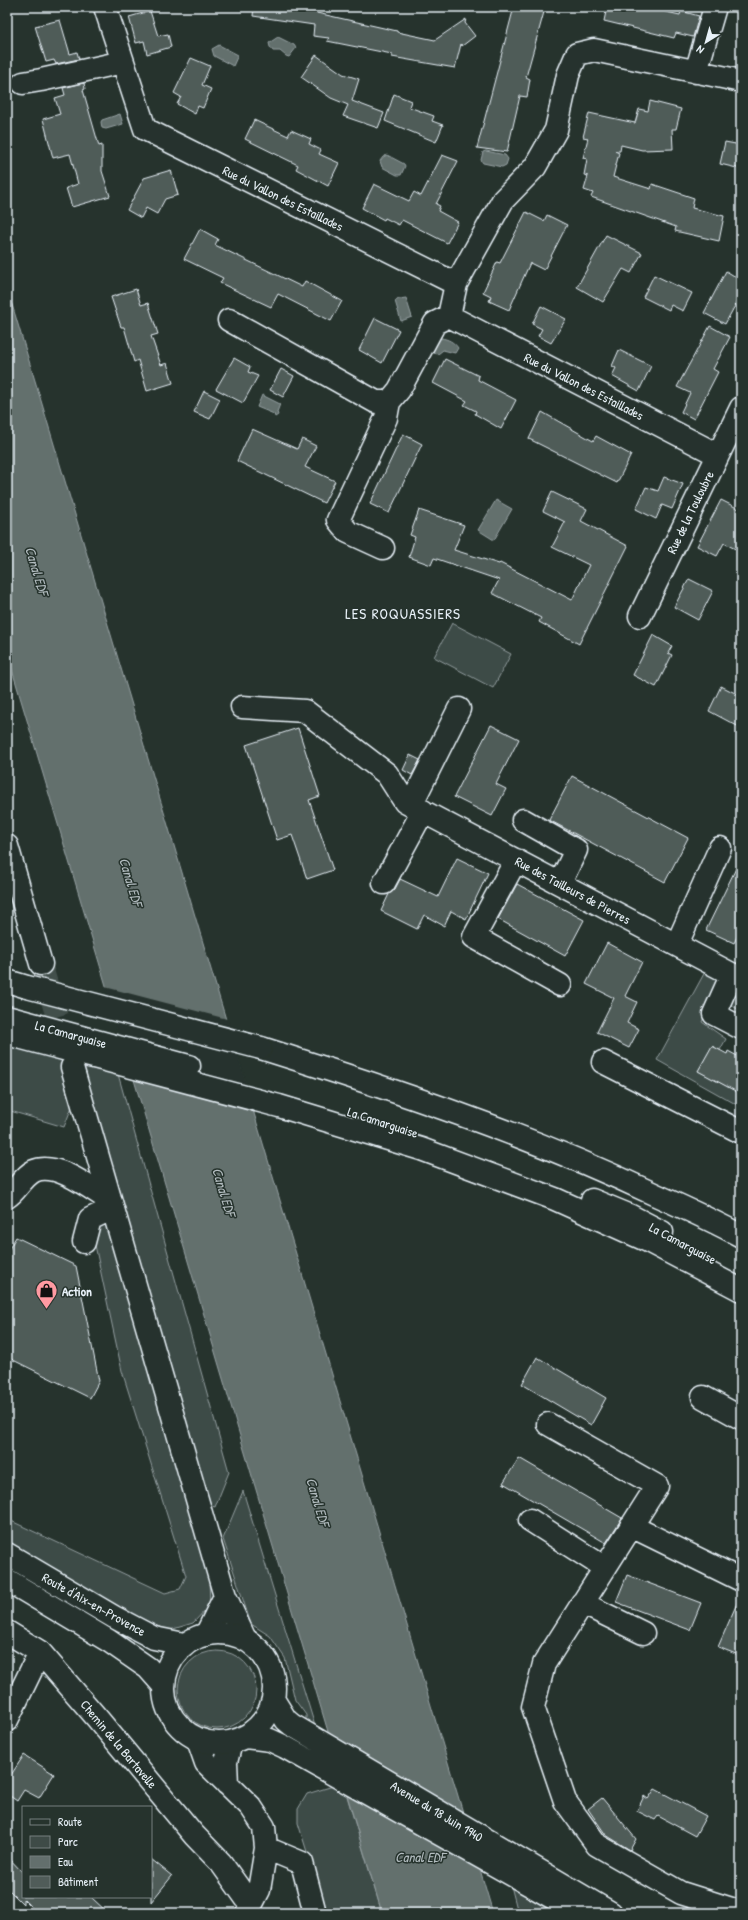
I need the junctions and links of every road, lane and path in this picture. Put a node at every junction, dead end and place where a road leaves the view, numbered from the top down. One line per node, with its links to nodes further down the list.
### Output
1 (105, 7): 3 (main road, Rue du Vallon des Estaillades)
2 (714, 7): 4 (main road)
3 (123, 62): 6 (main road); 7 (main road, Rue du Vallon des Estaillades)
4 (696, 72): 5 (main road); 7 (main road)
5 (741, 81)
6 (22, 83)
7 (456, 284): 8 (main road)
8 (449, 316): 10 (main road); 12 (main road, Rue du Vallon des Estaillades)
9 (229, 320): 10 (main road)
10 (389, 402): 13 (main road)
11 (741, 408): 12 (main road, Rue de la Touloubre)
12 (718, 455): 14 (main road, Rue de la Touloubre)
13 (383, 548)
14 (640, 616)
15 (242, 707): 17 (main road)
16 (459, 709): 17 (main road)
17 (413, 806): 21 (main road, Rue des Tailleurs de Pierres); 22 (main road)
18 (523, 820): 23 (main road)
19 (7, 846): 25 (main road)
20 (720, 848): 24 (main road)
21 (516, 860): 23 (main road, Rue des Tailleurs de Pierres); 28 (main road)
22 (384, 883)
23 (560, 883): 24 (main road, Rue des Tailleurs de Pierres)
24 (677, 944): 26 (main road, Rue des Tailleurs de Pierres)
25 (41, 964)
26 (736, 976): 31 (main road)
27 (17, 984): 40 (main road, bridge)
28 (560, 985)
29 (7, 1017): 33 (main road, La Camarguaise)
30 (7, 1023): 33 (main road)
31 (741, 1028)
32 (7, 1034): 33 (main road)
33 (95, 1045): 36 (main road)
34 (603, 1062): 37 (main road)
35 (72, 1067): 39 (main road)
36 (277, 1098): 42 (main road, La Camarguaise); 43 (main road)
37 (741, 1132)
38 (7, 1197): 39 (main road)
39 (110, 1205): 41 (main road); 53 (main road)
40 (741, 1236)
41 (84, 1242)
42 (741, 1273)
43 (741, 1290)
44 (703, 1397): 45 (main road)
45 (741, 1418)
46 (548, 1424): 48 (main road)
47 (530, 1520): 50 (main road)
48 (631, 1526): 50 (main road); 52 (main road)
49 (7, 1554): 59 (main road, Route d'Aix-en-Provence)
50 (605, 1568): 54 (main road)
51 (7, 1580): 61 (main road, Route d'Aix-en-Provence)
52 (741, 1580)
53 (225, 1596): 57 (main road); 58 (main road)
54 (582, 1603): 56 (main road); 69 (main road)
55 (7, 1632): 60 (main road, Chemin de la Bartavelle)
56 (643, 1633)
57 (206, 1635): 58 (main road); 59 (main road)
58 (245, 1639): 62 (main road)
59 (184, 1644): 61 (main road)
60 (40, 1652): 63 (main road); 68 (main road, Chemin de la Bartavelle)
61 (163, 1685): 64 (main road)
62 (273, 1699): 65 (main road); 72 (main road, Avenue du 18 Juin 1940)
63 (7, 1720)
64 (198, 1740): 65 (main road); 66 (main road)
65 (238, 1740): 66 (main road); 71 (main road, Avenue du 18 Juin 1940)
66 (227, 1784): 67 (main road)
67 (266, 1848): 68 (main road); 70 (main road)
68 (249, 1909)
69 (741, 1912)
70 (315, 1913)
71 (580, 1913)
72 (611, 1913)

